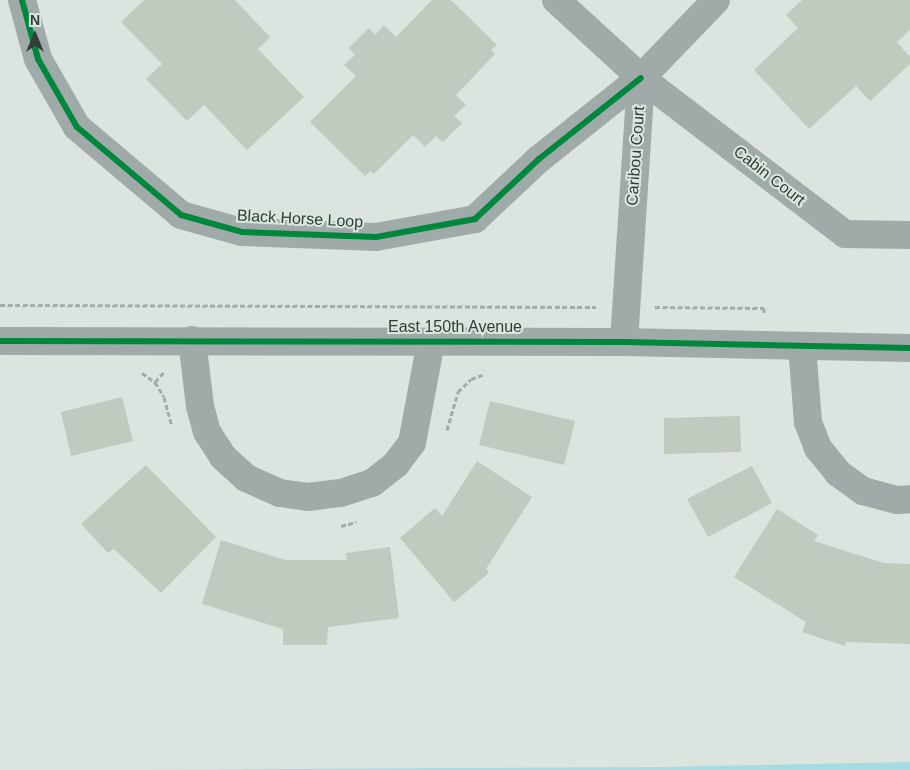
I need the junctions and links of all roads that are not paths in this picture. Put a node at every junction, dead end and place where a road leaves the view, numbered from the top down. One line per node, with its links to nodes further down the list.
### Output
1 (22, 0): 4 (street, Black Horse Loop)
2 (556, 0): 4 (street)
3 (716, 0): 4 (street)
4 (641, 78): 5 (street, Cabin Court); 9 (street, Caribou Court)
5 (910, 235)
6 (192, 340): 7 (street, East 150th Avenue); 7 (street); 8 (street, East 150th Avenue)
7 (431, 340): 9 (street, East 150th Avenue)
8 (0, 341)
9 (624, 342): 10 (street, East 150th Avenue)
10 (802, 346): 11 (street, East 150th Avenue); 12 (street)
11 (910, 348)
12 (910, 499)

